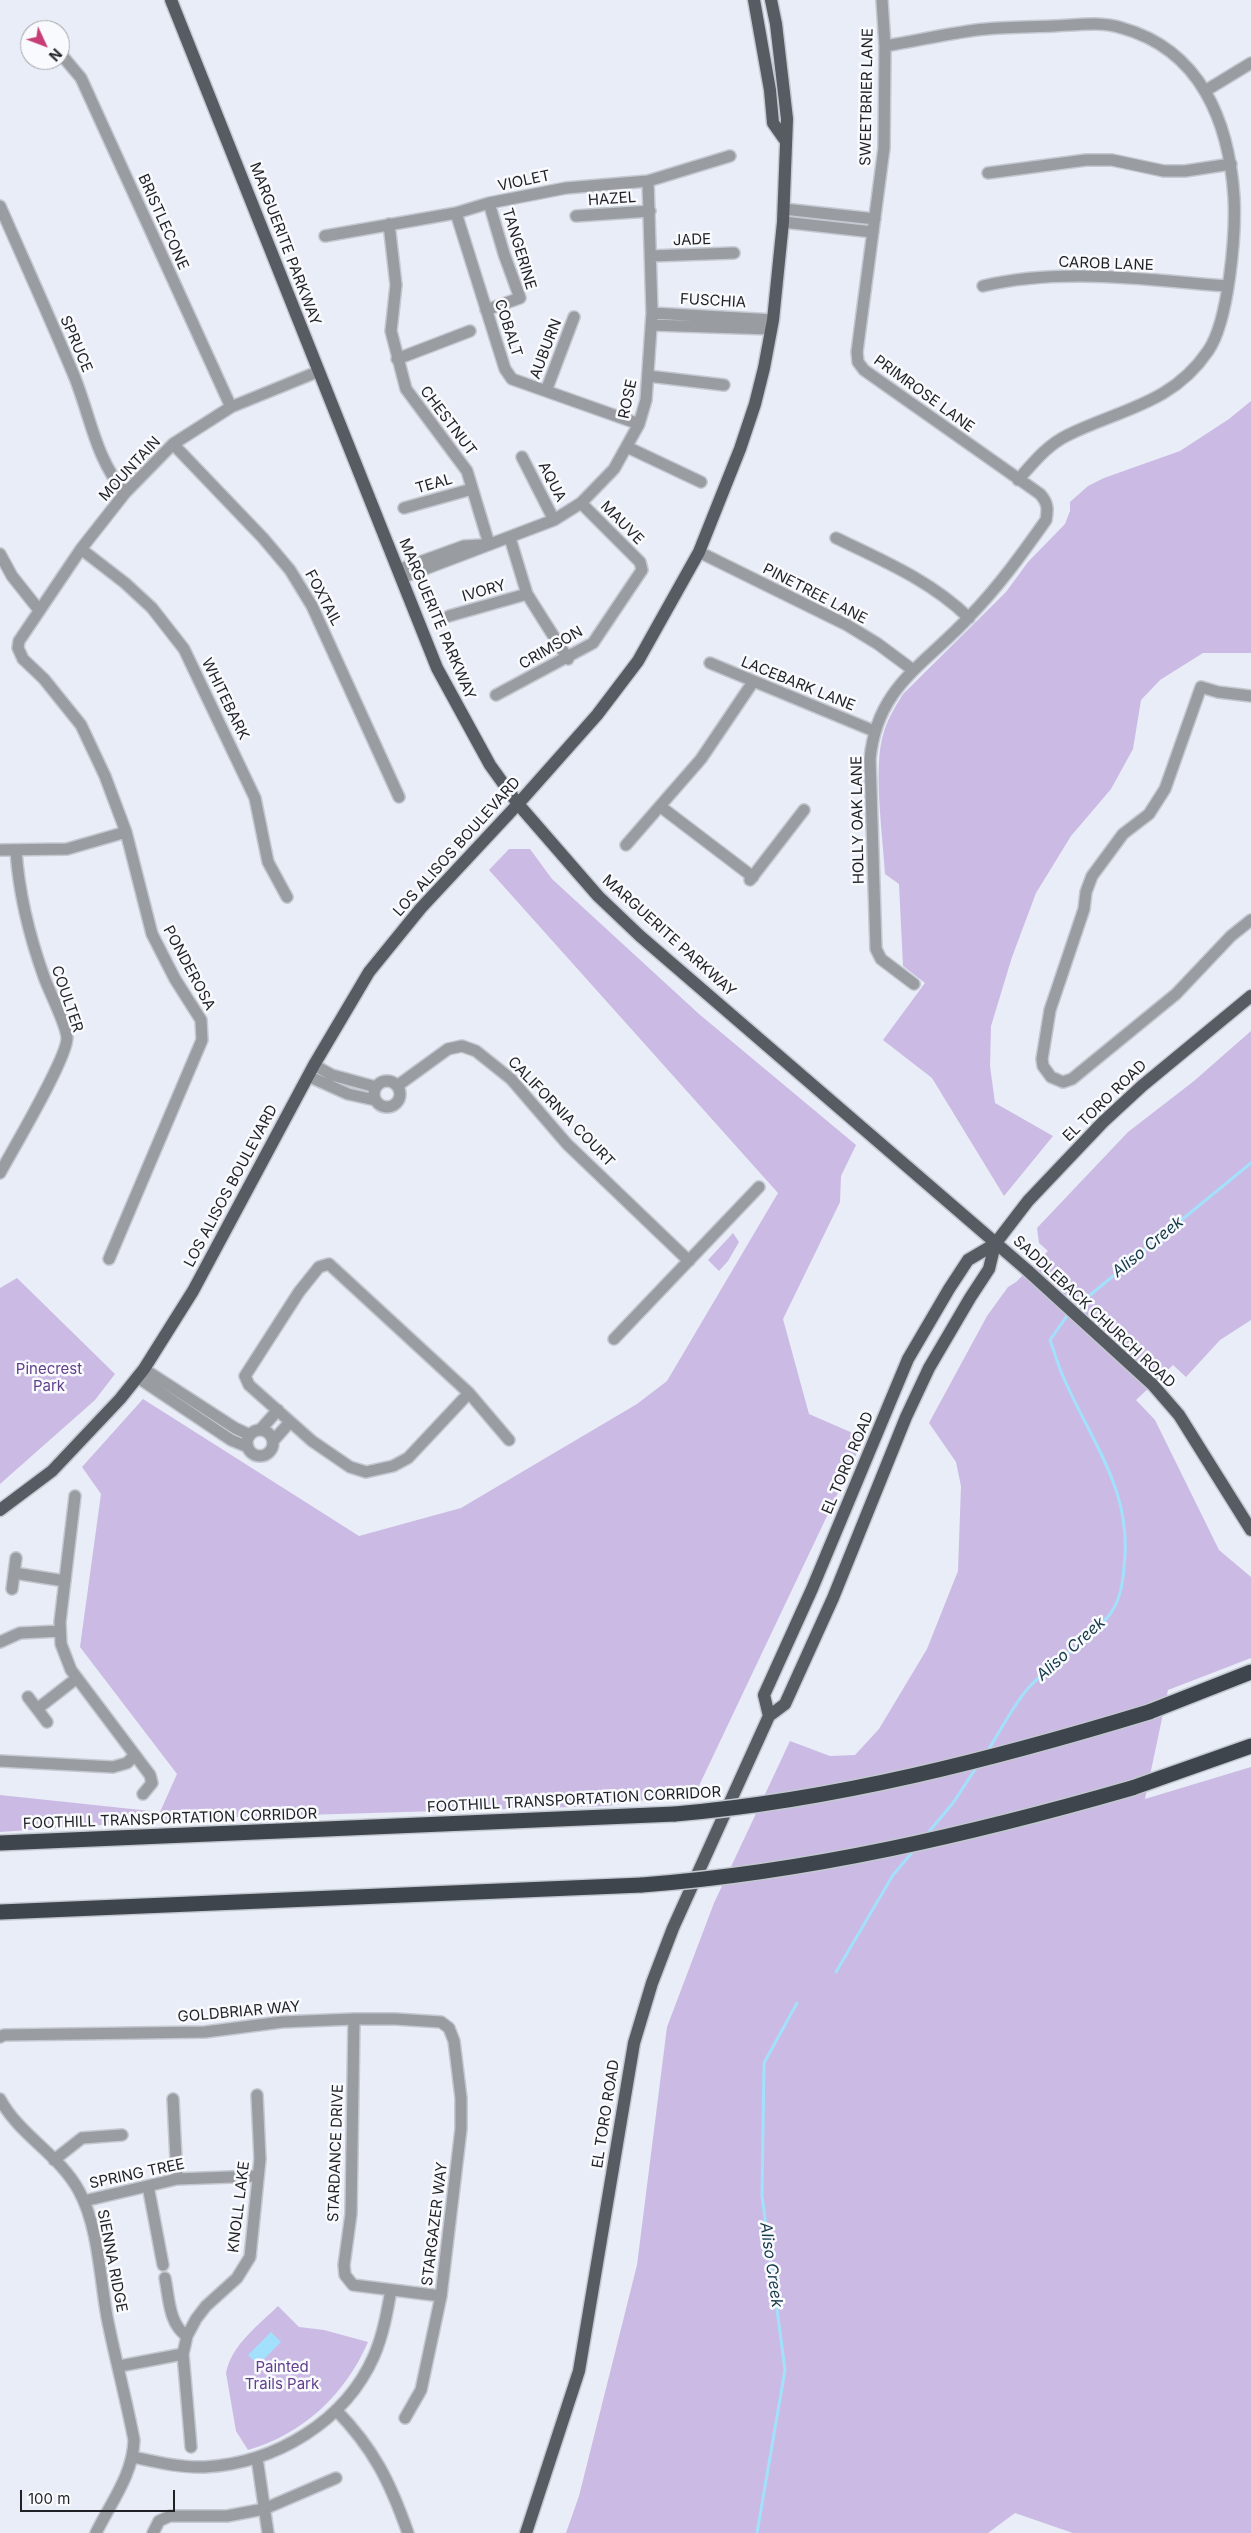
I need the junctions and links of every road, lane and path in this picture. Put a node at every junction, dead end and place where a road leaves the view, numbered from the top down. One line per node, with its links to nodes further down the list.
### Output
1 (171, 0): 34 (main road, MARGUERITE PARKWAY)
2 (754, 0): 9 (main road)
3 (771, 0): 9 (main road, LOS ALISOS BOULEVARD)
4 (882, 0): 5 (street, SWEETBRIER LANE)
5 (885, 46): 8 (street); 21 (street, SWEETBRIER LANE)
6 (1251, 63): 8 (street)
7 (70, 65): 38 (street, BRISTLECONE)
8 (1205, 91): 11 (street)
9 (785, 140): 19 (main road, LOS ALISOS BOULEVARD)
10 (730, 156): 13 (street, VIOLET)
11 (1230, 164): 12 (street); 26 (street)
12 (988, 173)
13 (648, 181): 14 (street, VIOLET); 16 (street, ROSE)
14 (490, 204): 17 (street, VIOLET); 27 (street, TANGERINE)
15 (0, 206): 46 (street, SPRUCE)
16 (650, 211): 18 (street, HAZEL); 24 (street, ROSE)
17 (456, 213): 20 (street, VIOLET); 27 (street, COBALT)
18 (576, 216)
19 (784, 216): 21 (street); 31 (main road, LOS ALISOS BOULEVARD)
20 (389, 224): 22 (street, VIOLET); 33 (street, CHESTNUT)
21 (874, 225): 43 (street, PRIMROSE LANE)
22 (324, 236)
23 (734, 253): 24 (street, JADE)
24 (651, 256): 28 (street, ROSE)
25 (983, 286): 26 (street, CAROB LANE)
26 (1228, 286): 43 (street)
27 (486, 310): 37 (street, COBALT)
28 (652, 313): 30 (street, ROSE); 31 (street, FUSCHIA)
29 (574, 317): 37 (street, AUBURN)
30 (651, 325): 31 (street, FUSCHIA); 35 (street, ROSE)
31 (772, 325): 55 (main road, LOS ALISOS BOULEVARD)
32 (470, 331): 33 (street)
33 (397, 359): 45 (street, CHESTNUT)
34 (317, 372): 38 (street, MOUNTAIN); 58 (main road, MARGUERITE PARKWAY)
35 (648, 376): 36 (street); 39 (street, ROSE)
36 (724, 385)
37 (546, 391): 39 (street, COBALT)
38 (231, 408): 40 (street, MOUNTAIN)
39 (639, 424): 41 (street, ROSE)
40 (173, 444): 46 (street, MOUNTAIN); 71 (street, FOXTAIL)
41 (627, 447): 44 (street); 47 (street, ROSE)
42 (522, 457): 49 (street, AQUA)
43 (1018, 480): 50 (street, PRIMROSE LANE)
44 (701, 482)
45 (472, 489): 48 (street, TEAL); 53 (street, CHESTNUT)
46 (125, 493): 54 (street, MOUNTAIN)
47 (581, 503): 49 (street, ROSE); 57 (street, MAUVE)
48 (404, 508)
49 (554, 520): 51 (street, ROSE)
50 (1046, 520): 62 (street, HOLLY OAK LANE)
51 (510, 538): 53 (street, ROSE); 59 (street)
52 (836, 538): 62 (street)
53 (489, 544): 58 (street, ROSE)
54 (81, 549): 60 (street, MOUNTAIN); 79 (street, WHITEBARK)
55 (699, 552): 66 (street, PINETREE LANE); 72 (main road, LOS ALISOS BOULEVARD)
56 (0, 554): 60 (street)
57 (642, 566): 64 (street, CRIMSON)
58 (399, 574): 72 (main road, MARGUERITE PARKWAY)
59 (527, 594): 61 (street, IVORY); 64 (street)
60 (39, 610): 63 (street, MOUNTAIN)
61 (449, 616)
62 (969, 618): 66 (street, HOLLY OAK LANE)
63 (18, 648): 75 (street, PONDEROSA)
64 (568, 659): 68 (street, CRIMSON)
65 (710, 663): 67 (street, LACEBARK LANE)
66 (913, 670): 70 (street, HOLLY OAK LANE)
67 (753, 682): 70 (street, LACEBARK LANE); 73 (street)
68 (496, 695)
69 (1251, 696): 80 (street)
70 (874, 731): 81 (street, HOLLY OAK LANE)
71 (400, 797)
72 (518, 804): 83 (main road, LOS ALISOS BOULEVARD); 89 (main road, MARGUERITE PARKWAY)
73 (661, 807): 74 (street); 76 (street)
74 (804, 810)
75 (126, 832): 78 (street); 90 (street, PONDEROSA)
76 (626, 845)
77 (0, 850): 78 (street)
78 (16, 851): 87 (street, COULTER)
79 (287, 897)
80 (1251, 920)
81 (914, 984)
82 (1251, 996): 89 (main road, EL TORO ROAD)
83 (311, 1070): 85 (street); 86 (street); 93 (main road, LOS ALISOS BOULEVARD)
84 (397, 1086): 85 (street); 86 (street); 91 (street, CALIFORNIA COURT)
85 (376, 1087): 86 (street)
86 (375, 1100)
87 (0, 1173)
88 (759, 1187): 91 (street)
89 (995, 1244): 103 (main road, SADDLEBACK CHURCH ROAD); 114 (main road, EL TORO ROAD); 114 (main road, EL TORO ROAD)
90 (109, 1259)
91 (689, 1261): 92 (street)
92 (614, 1340)
93 (141, 1373): 97 (street); 100 (street); 102 (main road, LOS ALISOS BOULEVARD)
94 (469, 1393): 95 (street); 96 (street); 98 (street)
95 (278, 1410): 96 (street); 97 (street)
96 (290, 1422): 99 (street)
97 (255, 1432): 99 (street); 100 (street)
98 (509, 1440)
99 (273, 1441): 100 (street)
100 (248, 1447)
101 (75, 1496): 106 (street)
102 (0, 1510)
103 (1251, 1530)
104 (16, 1558): 105 (street)
105 (14, 1573): 106 (street); 107 (street)
106 (64, 1582): 108 (street)
107 (12, 1589)
108 (60, 1631): 109 (street); 111 (street)
109 (0, 1642)
110 (1251, 1672): 120 (highway, FOOTHILL TRANSPORTATION CORRIDOR, bridge)
111 (78, 1678): 113 (street); 117 (street)
112 (28, 1697): 113 (street)
113 (37, 1709): 115 (street)
114 (769, 1716): 152 (main road, EL TORO ROAD)
115 (47, 1722)
116 (1251, 1746): 121 (highway, bridge)
117 (136, 1756): 118 (street); 119 (street)
118 (0, 1761)
119 (143, 1794)
120 (0, 1843)
121 (0, 1912)
122 (354, 2020): 123 (street, GOLDBRIAR WAY); 124 (street, GOLDBRIAR WAY); 136 (street, STARDANCE DRIVE)
123 (449, 2028): 137 (street, STARGAZER WAY)
124 (0, 2037)
125 (257, 2096): 130 (street, KNOLL LAKE)
126 (0, 2099): 129 (street, SIENNA RIDGE)
127 (173, 2099): 131 (street)
128 (122, 2135): 129 (street)
129 (54, 2160): 133 (street, SIENNA RIDGE)
130 (257, 2176): 131 (street, SPRING TREE); 138 (street, KNOLL LAKE)
131 (177, 2178): 132 (street, SPRING TREE)
132 (148, 2186): 133 (street, SPRING TREE); 134 (street)
133 (84, 2200): 140 (street, SIENNA RIDGE)
134 (163, 2265)
135 (165, 2278): 138 (street)
136 (391, 2290): 137 (street); 141 (street)
137 (441, 2296): 142 (street, STARGAZER WAY)
138 (187, 2336): 139 (street, KNOLL LAKE)
139 (183, 2354): 140 (street); 143 (street, KNOLL LAKE)
140 (120, 2366): 144 (street, SIENNA RIDGE)
141 (336, 2410): 145 (street); 151 (street)
142 (405, 2418)
143 (191, 2447)
144 (133, 2457): 145 (street); 148 (street)
145 (257, 2458): 147 (street)
146 (336, 2478): 147 (street)
147 (264, 2509): 149 (street); 150 (street)
148 (96, 2533)
149 (153, 2533)
150 (268, 2533)
151 (408, 2533)
152 (526, 2533)

